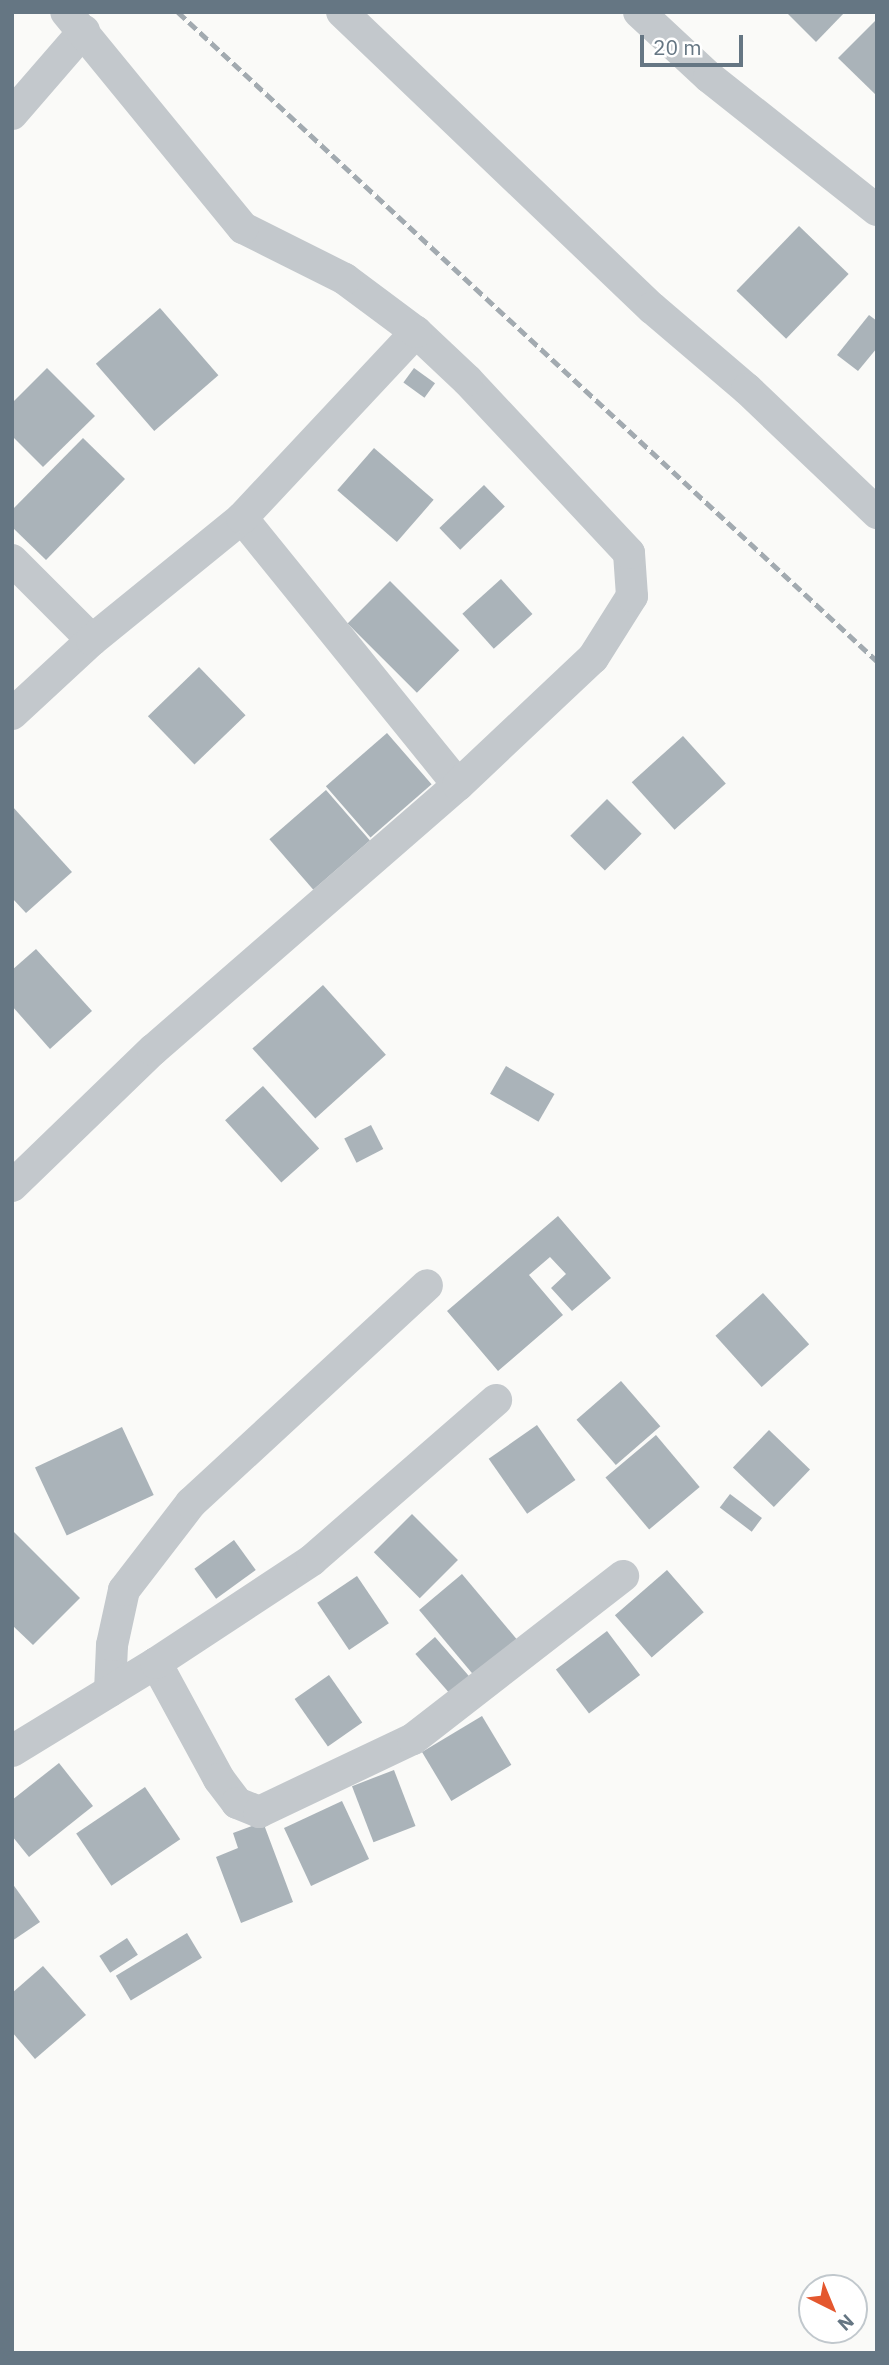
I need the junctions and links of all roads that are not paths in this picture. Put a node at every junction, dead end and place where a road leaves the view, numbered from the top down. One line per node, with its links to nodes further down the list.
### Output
1 (342, 12): 7 (street)
2 (639, 12): 5 (street)
3 (75, 22): 4 (street); 6 (street)
4 (12, 114)
5 (877, 210)
6 (416, 332): 8 (street); 12 (street)
7 (877, 513)
8 (242, 518): 10 (street); 12 (street)
9 (12, 560): 10 (street)
10 (92, 640): 11 (street)
11 (12, 714)
12 (458, 785): 13 (street)
13 (12, 1186)
14 (427, 1285): 18 (street)
15 (496, 1400): 17 (street)
16 (623, 1576): 17 (street)
17 (156, 1663): 18 (street)
18 (110, 1692): 19 (street)
19 (12, 1751)

